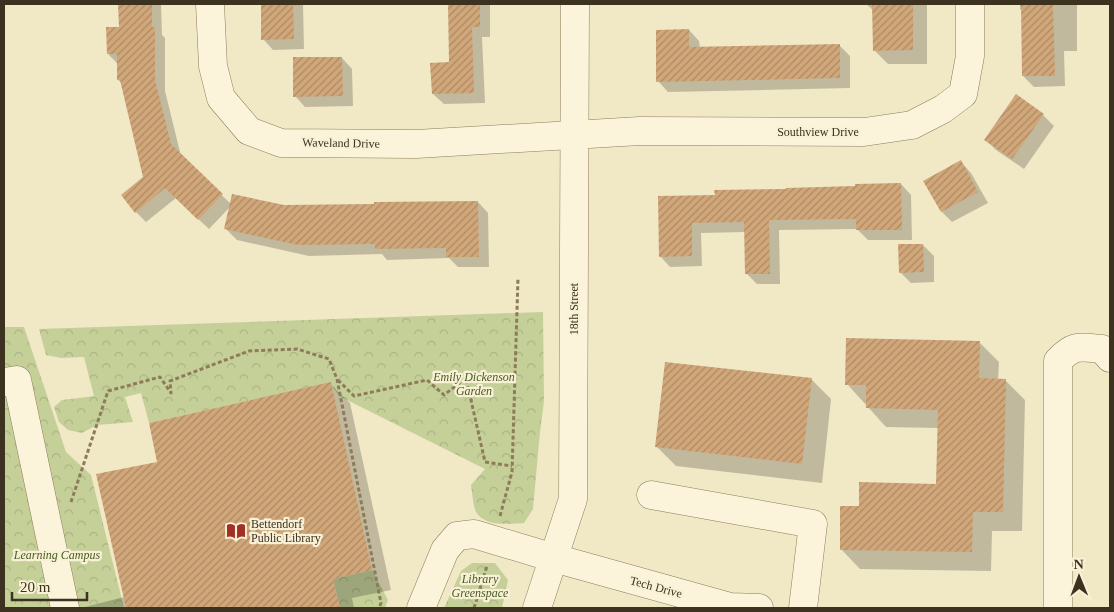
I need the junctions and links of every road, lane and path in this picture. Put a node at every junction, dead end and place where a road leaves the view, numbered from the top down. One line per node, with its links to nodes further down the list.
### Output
1 (210, 4): 4 (street, Waveland Drive)
2 (575, 4): 4 (street, 18th Street)
3 (970, 4): 4 (street, Southview Drive)
4 (574, 135): 13 (street, 18th Street)
5 (518, 278): 9 (path)
6 (1110, 358): 21 (street)
7 (337, 379): 9 (path); 11 (path); 15 (path)
8 (4, 382): 14 (street)
9 (512, 466): 12 (path)
10 (651, 495): 20 (street)
11 (73, 512)
12 (494, 540): 13 (street, Tech Drive); 16 (street, Tech Drive); 17 (path)
13 (554, 558): 18 (street, 18th Street); 19 (street, Tech Drive)
14 (65, 608)
15 (379, 608)
16 (420, 608)
17 (474, 608)
18 (537, 608)
19 (759, 608)
20 (803, 608)
21 (1058, 608)

